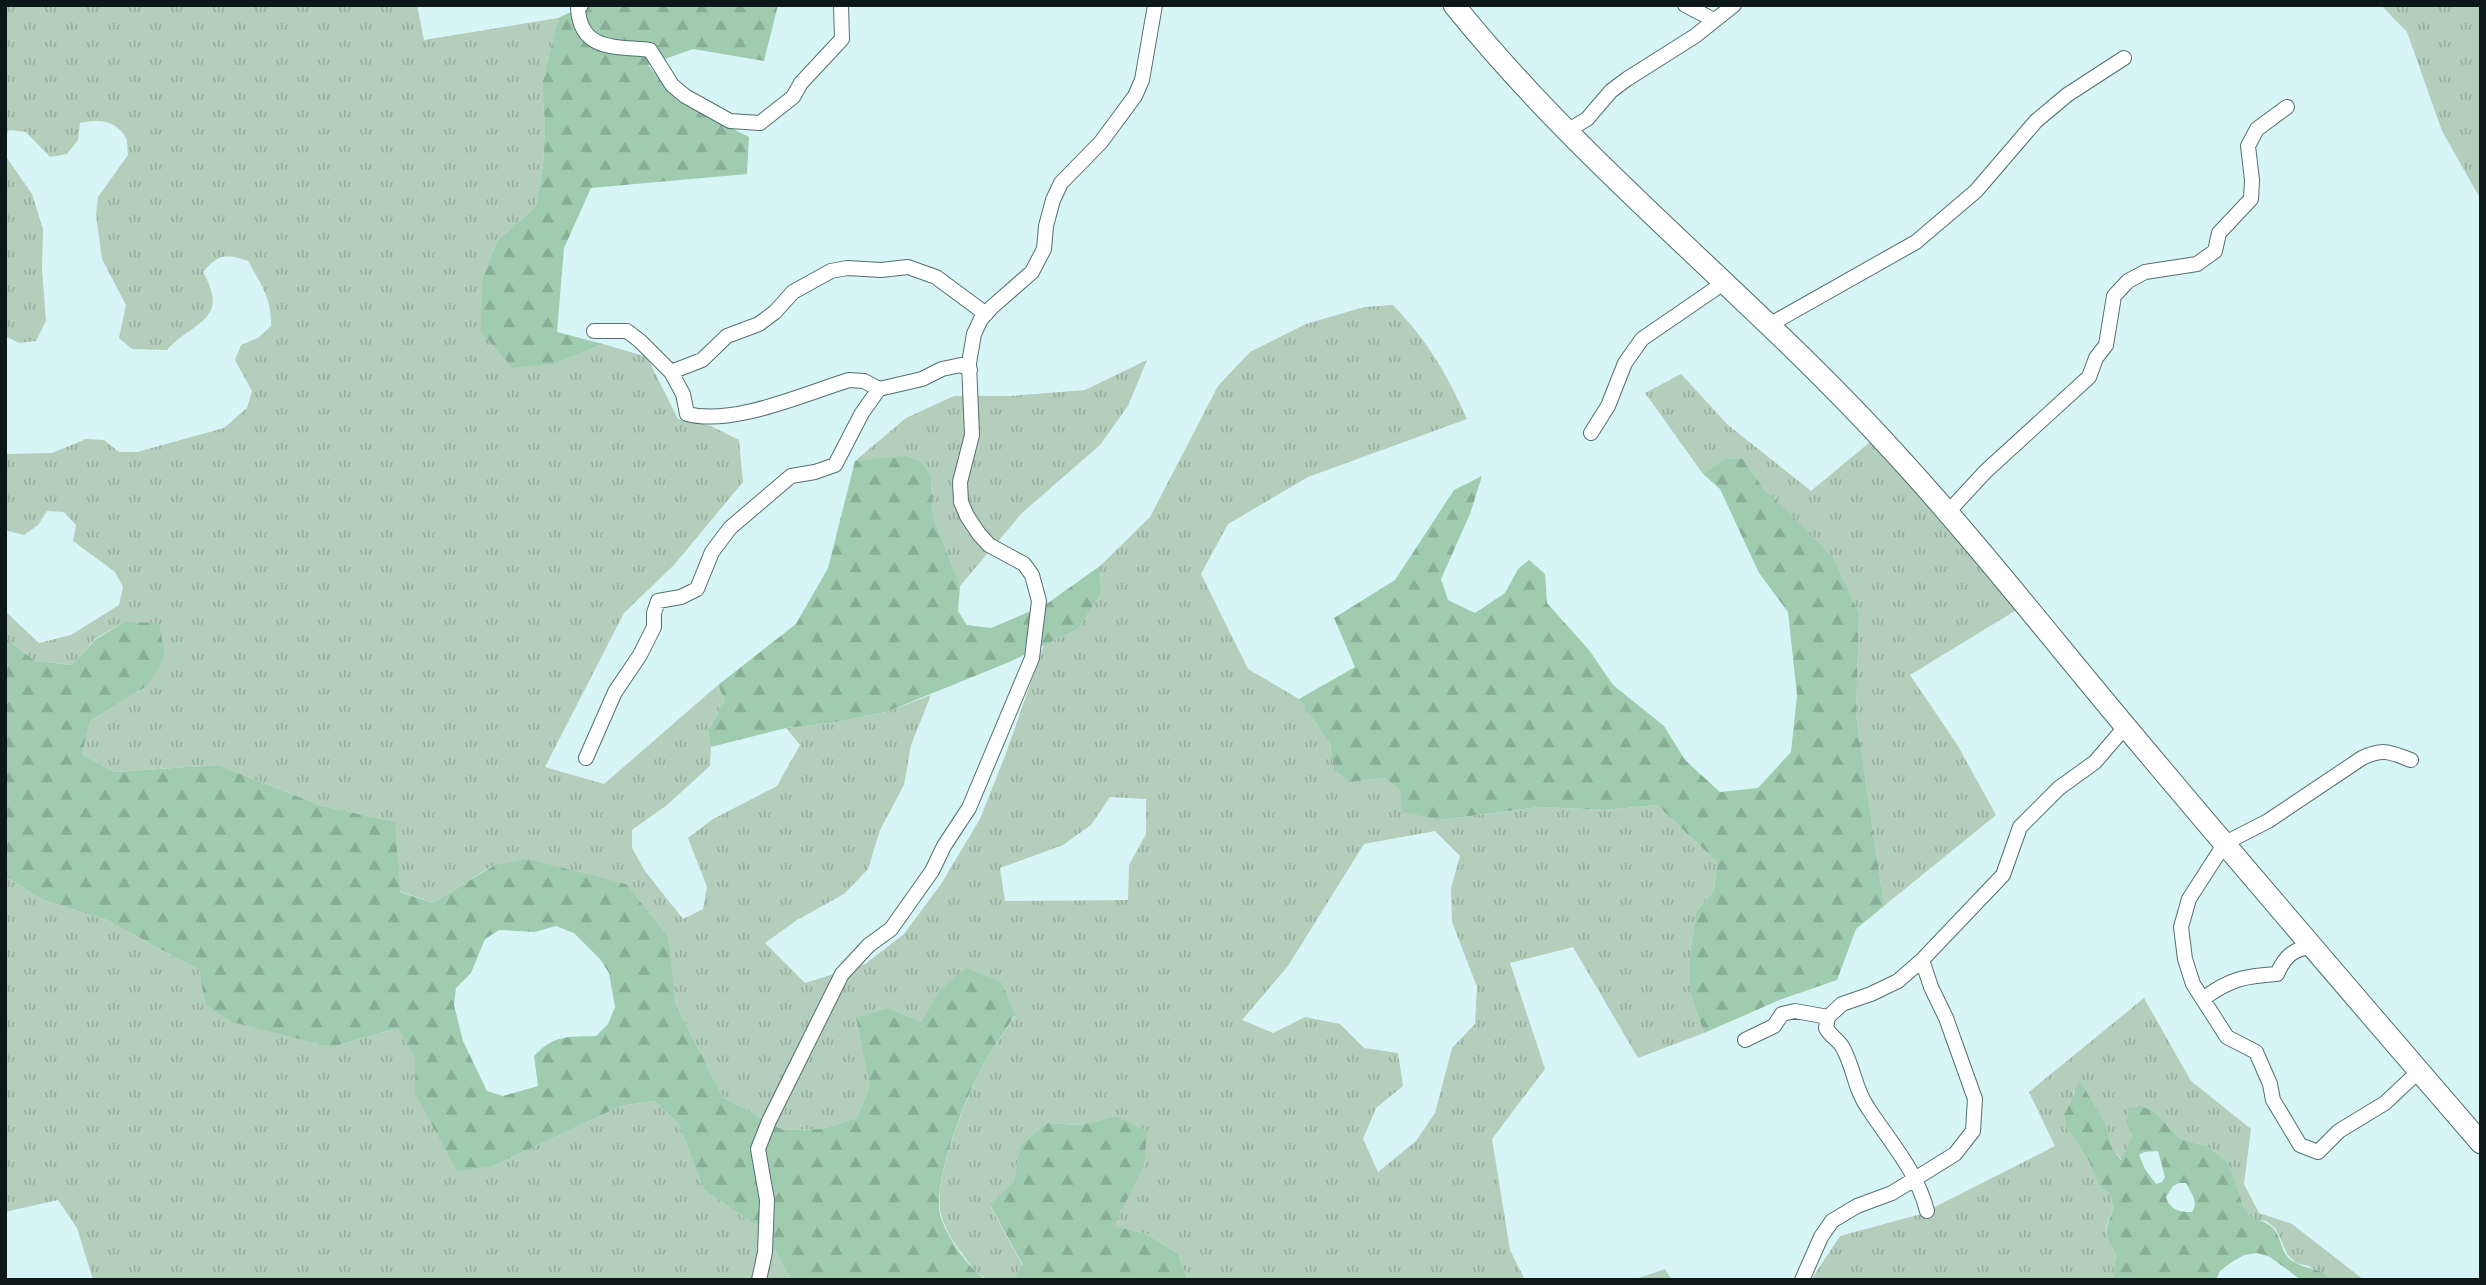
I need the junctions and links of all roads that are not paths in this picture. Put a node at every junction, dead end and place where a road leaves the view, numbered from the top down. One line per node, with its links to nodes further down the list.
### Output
1 (581, 5): 2 (street)
2 (841, 5)
3 (1155, 5): 12 (street)
4 (1454, 5): 10 (main road)
5 (1685, 5): 7 (street)
6 (1734, 5): 7 (street)
7 (1714, 20): 10 (street)
8 (2124, 58): 13 (street)
9 (2287, 107): 19 (street)
10 (1567, 131): 11 (main road)
11 (1725, 282): 13 (main road); 18 (street)
12 (986, 314): 15 (street); 16 (street)
13 (1769, 325): 19 (main road)
14 (594, 331): 16 (street)
15 (970, 370): 17 (street); 33 (street)
16 (671, 372): 17 (street)
17 (879, 389): 21 (street)
18 (1591, 433)
19 (1948, 512): 20 (main road)
20 (2126, 726): 23 (main road); 25 (street)
21 (586, 758)
22 (2411, 760): 23 (street)
23 (2225, 843): 24 (main road); 26 (street)
24 (2313, 946): 26 (street); 29 (main road)
25 (1922, 960): 27 (street); 31 (street)
26 (2203, 999): 29 (street)
27 (1828, 1017): 28 (street); 31 (street)
28 (1745, 1040)
29 (2418, 1073): 30 (main road)
30 (2477, 1134)
31 (1914, 1179): 32 (street); 34 (street)
32 (1927, 1211)
33 (759, 1280)
34 (1802, 1280)

